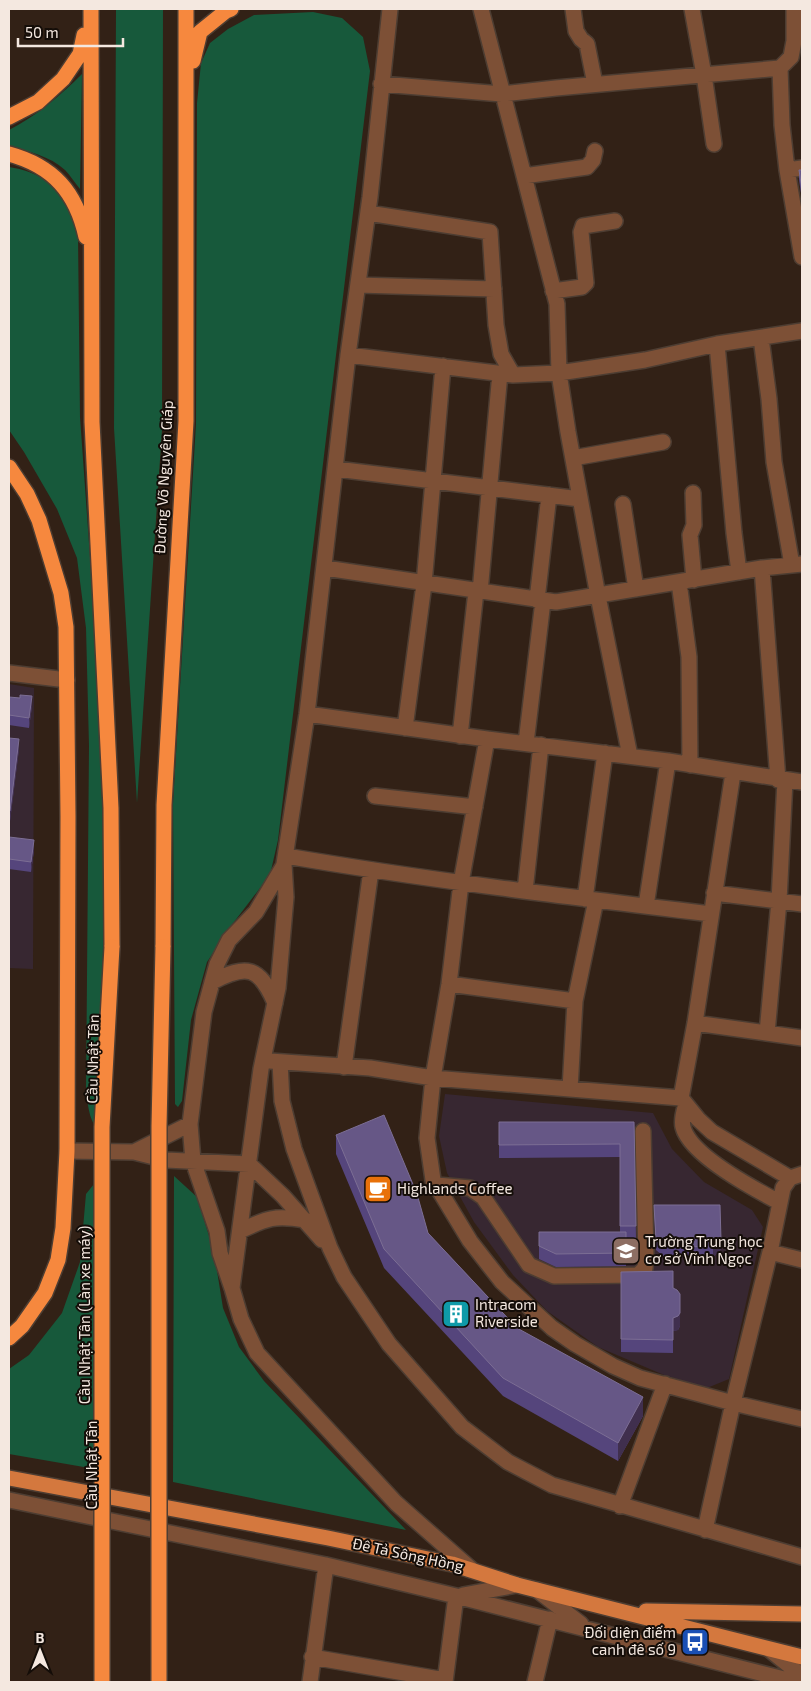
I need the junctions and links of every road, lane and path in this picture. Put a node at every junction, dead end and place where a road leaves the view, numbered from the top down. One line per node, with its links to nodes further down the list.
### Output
1 (86, 9): 15 (highway)
2 (91, 9): 29 (highway)
3 (186, 9): 16 (highway, Đường Võ Nguyên Giáp)
4 (231, 9): 16 (highway)
5 (390, 9): 12 (street)
6 (481, 9): 14 (street)
7 (573, 9): 13 (street)
8 (692, 9): 11 (street)
9 (794, 9): 10 (street)
10 (780, 68): 11 (street); 20 (street)
11 (704, 75): 13 (street); 17 (street)
12 (382, 84): 14 (street); 22 (street)
13 (595, 84): 14 (street)
14 (502, 94): 21 (street)
15 (9, 117)
16 (186, 133): 83 (highway, Đường Võ Nguyên Giáp)
17 (714, 144)
18 (595, 151): 21 (street)
19 (9, 154): 29 (highway)
20 (795, 169): 24 (street)
21 (524, 176): 27 (street)
22 (368, 213): 25 (street); 26 (street)
23 (615, 221): 27 (street)
24 (802, 257)
25 (358, 285): 26 (street); 32 (street)
26 (494, 289): 35 (street)
27 (553, 291): 34 (street)
28 (802, 331): 30 (street)
29 (92, 333): 82 (highway)
30 (761, 338): 31 (street); 46 (street)
31 (717, 344): 34 (street); 49 (street)
32 (348, 355): 33 (street); 39 (street)
33 (443, 366): 35 (street); 40 (street)
34 (559, 373): 35 (street); 37 (street)
35 (506, 374): 41 (street)
36 (663, 442): 37 (street)
37 (573, 458): 44 (street)
38 (9, 467): 57 (highway)
39 (336, 469): 40 (street); 47 (street)
40 (433, 481): 41 (street); 51 (street)
41 (488, 488): 43 (street); 53 (street)
42 (692, 493): 50 (street)
43 (549, 495): 44 (street); 55 (street)
44 (580, 499): 54 (street)
45 (623, 504): 52 (street)
46 (797, 565): 48 (street)
47 (325, 568): 51 (street); 58 (street)
48 (762, 568): 49 (street); 68 (street)
49 (738, 572): 50 (street)
50 (687, 581): 52 (street); 66 (street)
51 (424, 584): 53 (street); 59 (street)
52 (636, 589): 54 (street)
53 (478, 592): 55 (street); 60 (street)
54 (598, 596): 55 (street); 64 (street)
55 (540, 601): 62 (street)
56 (9, 673): 57 (street)
57 (67, 680): 99 (highway)
58 (308, 714): 59 (street); 72 (street)
59 (405, 728): 60 (street)
60 (460, 736): 61 (street)
61 (487, 739): 62 (street); 71 (street)
62 (534, 744): 63 (street); 75 (street)
63 (605, 753): 64 (street); 77 (street)
64 (630, 756): 65 (street)
65 (668, 761): 66 (street); 80 (street)
66 (690, 765): 67 (street)
67 (733, 772): 68 (street); 76 (street)
68 (782, 780): 69 (street); 78 (street)
69 (802, 782)
70 (375, 796): 71 (street)
71 (475, 807): 74 (street)
72 (285, 860): 73 (street); 84 (street); 87 (street)
73 (370, 870): 74 (street); 93 (street)
74 (462, 883): 75 (street); 85 (street)
75 (525, 891): 77 (street)
76 (714, 894): 78 (street); 81 (street)
77 (591, 900): 80 (street); 86 (street)
78 (779, 901): 79 (street); 89 (street)
79 (802, 904)
80 (646, 906): 81 (street)
81 (711, 914): 88 (street)
82 (112, 947): 135 (highway, Cầu Nhật Tân (Làn xe máy), bridge); 136 (highway, Cầu Nhật Tân, bridge)
83 (163, 947): 137 (highway, bridge); 138 (highway, bridge)
84 (212, 982): 87 (street); 97 (street)
85 (449, 984): 86 (street); 94 (street)
86 (575, 1001): 95 (street)
87 (275, 1003): 91 (street)
88 (694, 1022): 89 (street); 96 (street)
89 (767, 1033): 90 (street)
90 (802, 1038)
91 (263, 1060): 92 (street); 102 (street)
92 (280, 1062): 93 (street); 108 (street)
93 (344, 1067): 94 (street)
94 (433, 1078): 95 (street); 104 (street)
95 (570, 1089): 96 (street)
96 (683, 1101): 103 (street); 105 (street)
97 (190, 1124): 100 (street); 101 (street)
98 (643, 1131): 104 (street)
99 (67, 1151): 100 (street); 112 (highway)
100 (134, 1152): 101 (street)
101 (193, 1160): 102 (street); 111 (street)
102 (249, 1164): 106 (street); 107 (street)
103 (796, 1176): 105 (street)
104 (437, 1186): 113 (street)
105 (779, 1202): 109 (street)
106 (306, 1220): 107 (street); 108 (street)
107 (240, 1231): 111 (street)
108 (330, 1248): 118 (street)
109 (770, 1252): 110 (street); 114 (street)
110 (802, 1260)
111 (232, 1288): 122 (street)
112 (9, 1338)
113 (665, 1384): 114 (street); 118 (street)
114 (733, 1403): 115 (street); 119 (street)
115 (802, 1419)
116 (9, 1478): 122 (main road, Đê Tả Sông Hồng)
117 (9, 1500): 121 (street)
118 (620, 1506): 119 (street)
119 (705, 1530): 120 (street)
120 (802, 1557)
121 (326, 1565): 125 (street); 131 (street)
122 (471, 1569): 123 (main road, Đê Tả Sông Hồng)
123 (517, 1585): 124 (main road, Đê Tả Sông Hồng); 125 (street)
124 (537, 1590): 126 (main road, Đê Tả Sông Hồng); 129 (street)
125 (456, 1596): 128 (street); 134 (street)
126 (621, 1611): 127 (main road); 130 (main road, Đê Tả Sông Hồng)
127 (802, 1614)
128 (550, 1619): 129 (street); 140 (street)
129 (586, 1628): 141 (street)
130 (770, 1650): 132 (main road, Đê Tả Sông Hồng); 133 (street)
131 (312, 1657): 134 (street); 139 (street)
132 (802, 1657)
133 (802, 1676)
134 (445, 1681)
135 (102, 1682)
136 (109, 1682)
137 (159, 1682)
138 (166, 1682)
139 (310, 1682)
140 (535, 1682)
141 (796, 1682)

